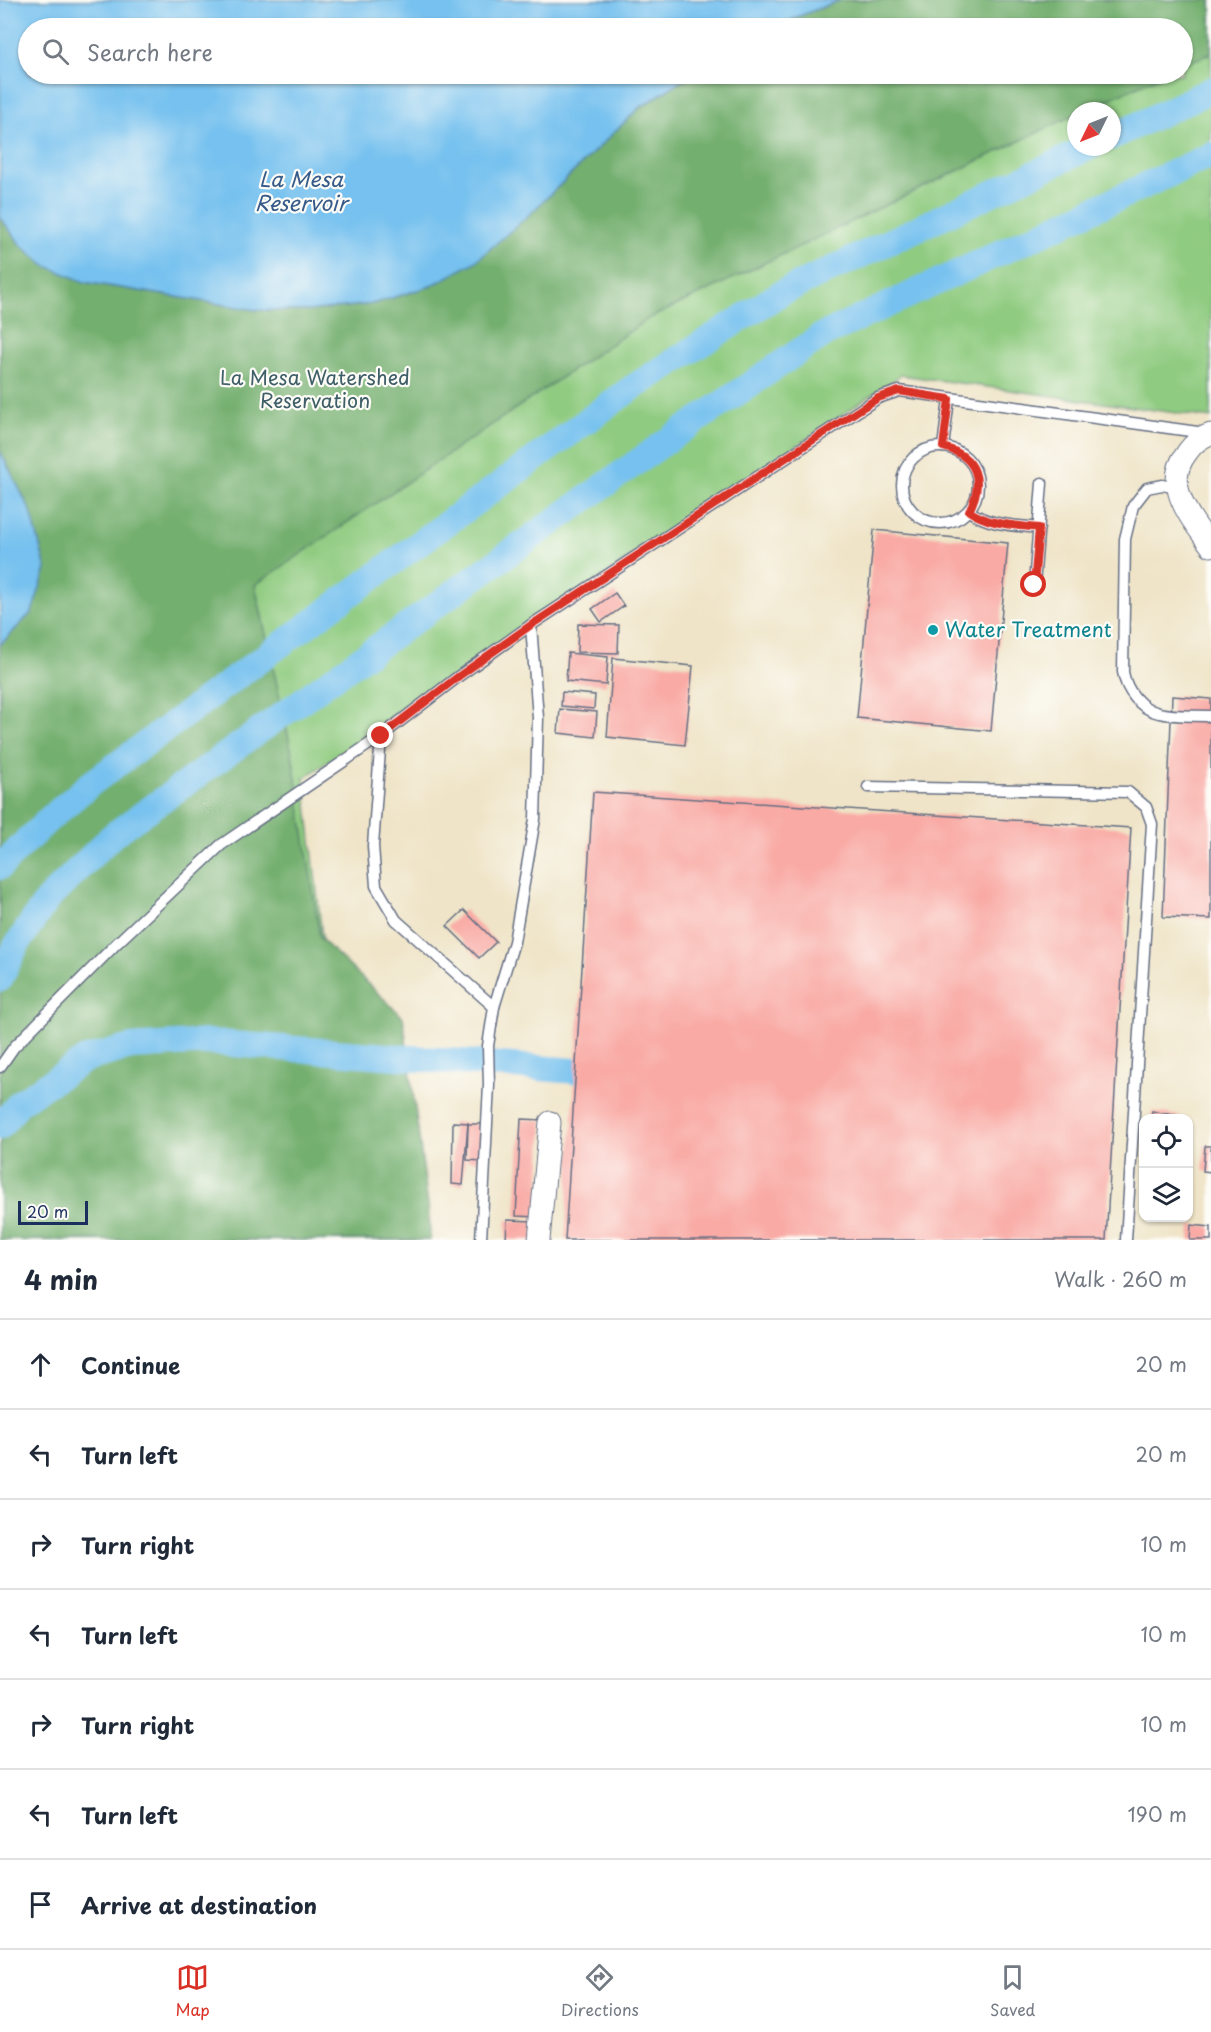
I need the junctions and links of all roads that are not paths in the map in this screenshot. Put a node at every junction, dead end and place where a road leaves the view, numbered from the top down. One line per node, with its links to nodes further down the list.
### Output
1 (949, 399): 2 (lane); 3 (lane); 10 (lane)
2 (1210, 434): 5 (street)
3 (943, 447): 6 (lane); 6 (lane)
4 (1042, 483): 7 (lane)
5 (1177, 488): 8 (street); 11 (lane)
6 (969, 511): 7 (lane)
7 (1039, 528): 9 (lane)
8 (1211, 546)
9 (1034, 585)
10 (531, 625): 12 (lane); 14 (lane)
11 (1211, 716)
12 (381, 736): 14 (lane); 15 (lane)
13 (868, 787): 19 (lane)
14 (494, 1007): 17 (lane)
15 (0, 1067)
16 (550, 1122): 18 (street)
17 (481, 1240)
18 (539, 1240)
19 (1125, 1240)

